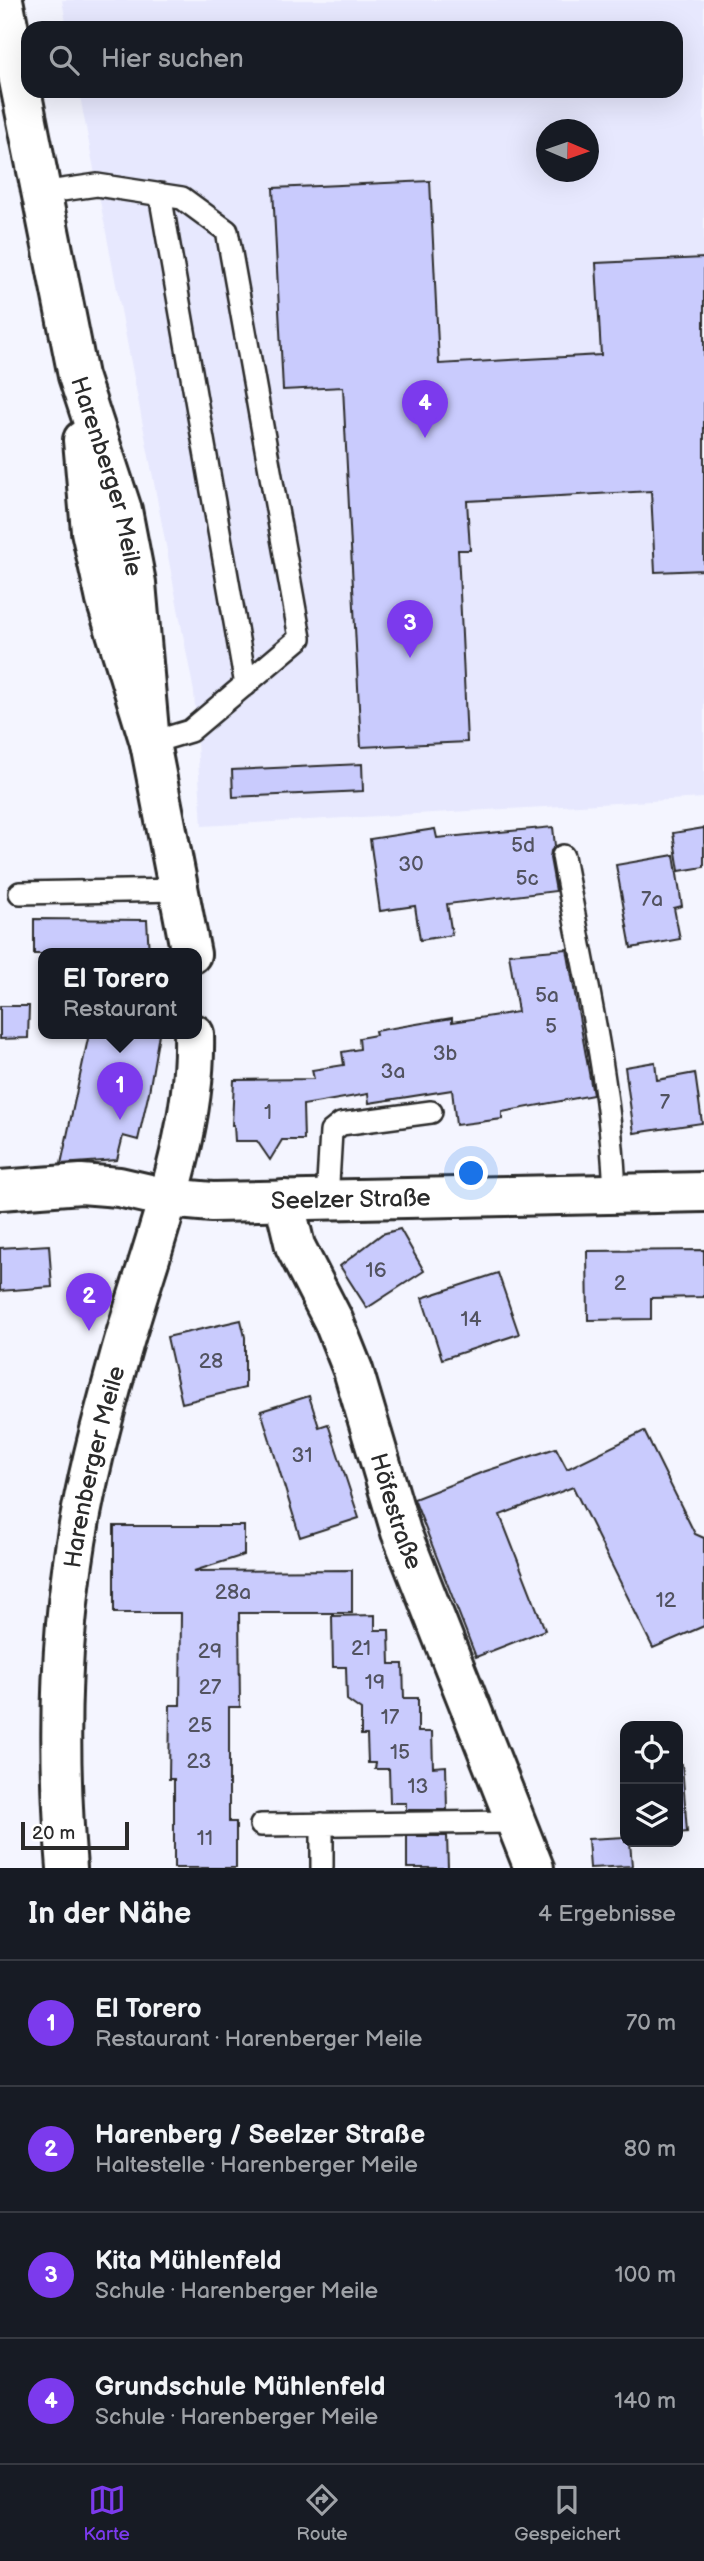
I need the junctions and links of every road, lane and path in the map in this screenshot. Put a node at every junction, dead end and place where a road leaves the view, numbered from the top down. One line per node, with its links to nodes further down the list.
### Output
1 (3, 0): 2 (main road, Harenberger Meile)
2 (21, 91)
3 (22, 98): 4 (main road, Harenberger Meile)
4 (41, 193): 5 (lane); 7 (main road, Harenberger Meile)
5 (160, 194): 6 (lane); 6 (lane)
6 (246, 685): 7 (lane)
7 (150, 743): 9 (main road, Harenberger Meile)
8 (563, 856): 16 (lane)
9 (179, 890): 10 (lane); 11 (main road, Harenberger Meile)
10 (20, 892)
11 (190, 948)
12 (194, 1039): 17 (main road, Harenberger Meile)
13 (431, 1112): 19 (lane)
14 (0, 1190): 17 (main road, Seelzer Straße)
15 (704, 1192): 16 (main road, Seelzer Straße)
16 (615, 1194): 19 (main road, Seelzer Straße)
17 (167, 1198): 18 (main road, Seelzer Straße); 23 (main road, Harenberger Meile)
18 (284, 1200): 19 (main road, Seelzer Straße); 20 (main road, Höfestraße)
19 (327, 1200)
20 (514, 1822): 21 (lane); 25 (main road, Höfestraße)
21 (322, 1824): 22 (lane); 24 (lane)
22 (261, 1825)
23 (67, 1868)
24 (322, 1868)
25 (534, 1868)

